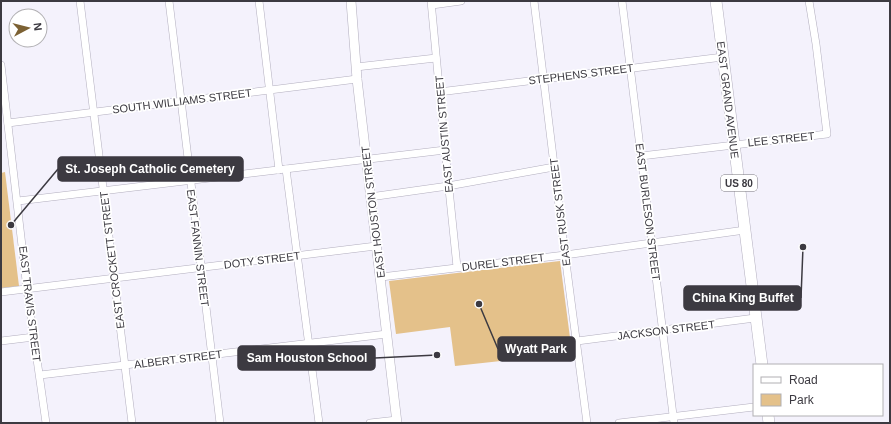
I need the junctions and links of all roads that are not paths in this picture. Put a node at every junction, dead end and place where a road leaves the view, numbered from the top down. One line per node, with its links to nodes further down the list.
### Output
1 (80, 1): 21 (street, EAST CROCKETT STREET)
2 (169, 1): 20 (street, EAST FANNIN STREET)
3 (259, 1): 18 (street)
4 (351, 1): 14 (main road, EAST HOUSTON STREET)
5 (461, 1): 10 (street)
6 (534, 1): 17 (street, EAST RUSK STREET)
7 (622, 1): 15 (street, EAST BURLESON STREET)
8 (716, 1): 11 (highway, EAST GRAND AVENUE / US 80)
9 (809, 1): 23 (street, LEE STREET)
10 (432, 3): 12 (street, EAST AUSTIN STREET)
11 (723, 57): 15 (street, STEPHENS STREET); 23 (highway, EAST GRAND AVENUE / US 80)
12 (436, 58): 14 (street); 19 (street, EAST AUSTIN STREET)
13 (1, 66): 22 (street, EAST TRAVIS STREET)
14 (356, 67): 16 (main road, EAST HOUSTON STREET)
15 (629, 69): 17 (street, STEPHENS STREET); 25 (street, EAST BURLESON STREET)
16 (357, 79): 18 (street, SOUTH WILLIAMS STREET); 26 (main road, EAST HOUSTON STREET)
17 (544, 79): 19 (street, STEPHENS STREET); 27 (street, EAST RUSK STREET)
18 (270, 90): 20 (street, SOUTH WILLIAMS STREET); 28 (street)
19 (439, 92): 24 (street, EAST AUSTIN STREET)
20 (180, 101): 21 (street, SOUTH WILLIAMS STREET); 29 (street, EAST FANNIN STREET)
21 (94, 112): 22 (street, SOUTH WILLIAMS STREET); 31 (street, EAST CROCKETT STREET)
22 (8, 123): 33 (street, EAST TRAVIS STREET)
23 (734, 145): 25 (street, LEE STREET); 34 (highway, EAST GRAND AVENUE / US 80)
24 (445, 150): 26 (street); 30 (street, EAST AUSTIN STREET)
25 (641, 156): 35 (street, EAST BURLESON STREET)
26 (366, 160): 28 (street); 32 (main road, EAST HOUSTON STREET)
27 (554, 167): 30 (street); 37 (street, EAST RUSK STREET)
28 (282, 170): 29 (street); 38 (street)
29 (190, 181): 31 (street); 40 (street, EAST FANNIN STREET)
30 (448, 186): 32 (street); 39 (street, EAST AUSTIN STREET)
31 (104, 191): 33 (street); 42 (street, EAST CROCKETT STREET)
32 (370, 197): 36 (main road, EAST HOUSTON STREET)
33 (18, 201): 43 (street, EAST TRAVIS STREET)
34 (745, 230): 35 (street, DUREL STREET); 45 (highway, EAST GRAND AVENUE / US 80)
35 (652, 244): 37 (street, DUREL STREET); 46 (street, EAST BURLESON STREET)
36 (376, 246): 38 (street, DOTY STREET); 41 (main road, EAST HOUSTON STREET)
37 (565, 255): 39 (street, DUREL STREET); 49 (street, EAST RUSK STREET)
38 (298, 256): 40 (street, DOTY STREET); 51 (street)
39 (457, 267): 41 (street, DUREL STREET)
40 (201, 268): 42 (street, DOTY STREET); 52 (street, EAST FANNIN STREET)
41 (381, 277): 47 (main road, EAST HOUSTON STREET)
42 (114, 278): 43 (street, DOTY STREET); 54 (street, EAST CROCKETT STREET)
43 (27, 289): 44 (street, DOTY STREET); 48 (street, EAST TRAVIS STREET)
44 (1, 292)
45 (756, 318): 46 (street, JACKSON STREET); 53 (highway, EAST GRAND AVENUE / US 80)
46 (662, 330): 49 (street, JACKSON STREET); 57 (street, EAST BURLESON STREET)
47 (387, 334): 51 (street, ALBERT STREET); 58 (main road, EAST HOUSTON STREET)
48 (34, 337): 50 (street); 55 (street, EAST TRAVIS STREET)
49 (576, 341): 64 (street, EAST RUSK STREET)
50 (1, 342)
51 (309, 343): 52 (street, ALBERT STREET); 62 (street)
52 (212, 355): 54 (street, ALBERT STREET); 61 (street, EAST FANNIN STREET)
53 (762, 364)
54 (125, 365): 55 (street, ALBERT STREET); 60 (street, EAST CROCKETT STREET)
55 (40, 375): 59 (street, EAST TRAVIS STREET)
56 (753, 407): 57 (street)
57 (674, 420): 65 (street)
58 (397, 421): 63 (street)
59 (46, 423)
60 (132, 423)
61 (220, 423)
62 (319, 423)
63 (370, 423)
64 (587, 423)
65 (620, 423)

